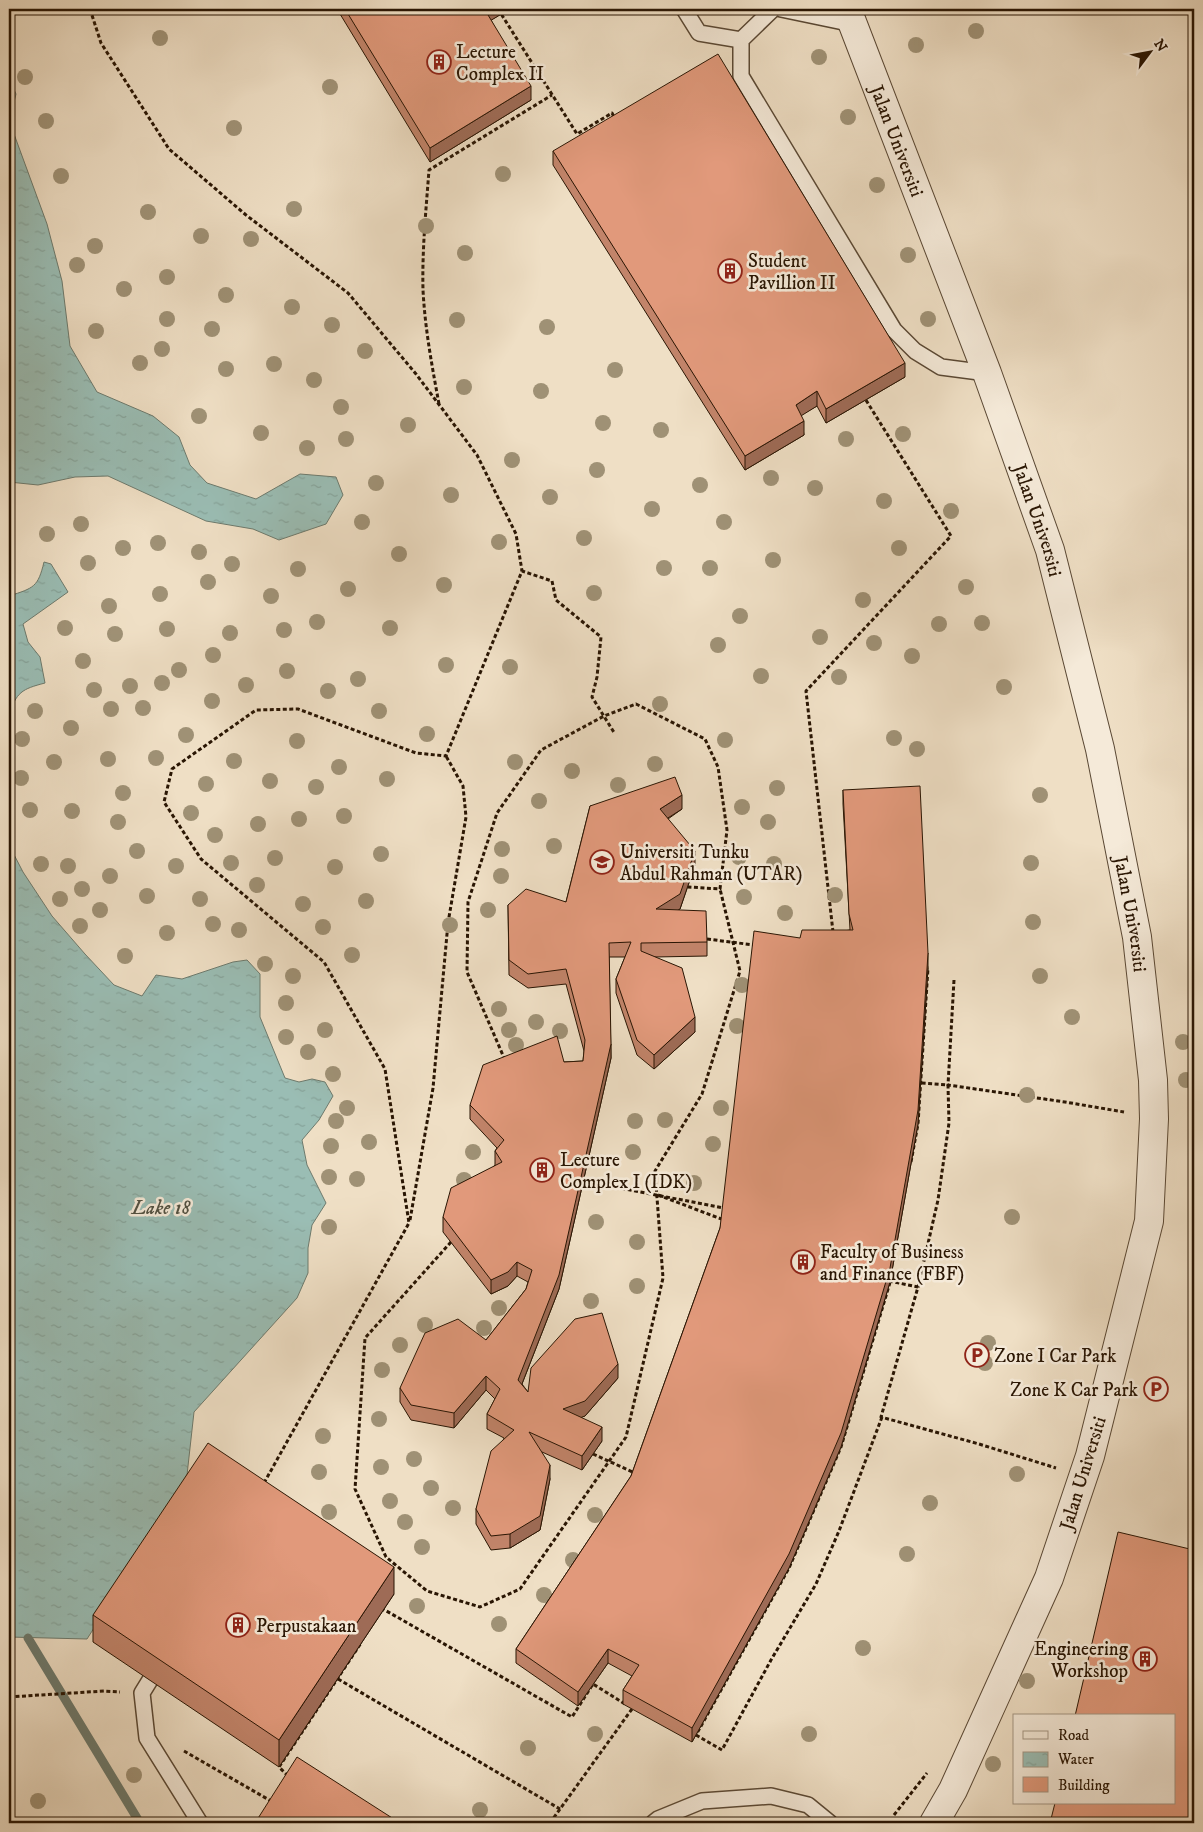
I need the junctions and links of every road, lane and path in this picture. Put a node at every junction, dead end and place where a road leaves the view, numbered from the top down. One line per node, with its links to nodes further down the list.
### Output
1 (90, 9): 12 (path)
2 (498, 9): 8 (path)
3 (684, 9): 7 (lane)
4 (773, 9): 7 (lane)
5 (781, 9): 6 (lane)
6 (850, 16): 10 (street, Jalan Universiti)
7 (741, 40): 10 (lane)
8 (552, 95): 9 (path); 12 (path)
9 (619, 126)
10 (988, 373): 64 (street, Jalan Universiti)
11 (861, 392): 19 (path)
12 (439, 405): 13 (path)
13 (522, 571): 14 (path); 16 (path)
14 (604, 716): 15 (path); 18 (path); 24 (path)
15 (615, 734)
16 (446, 756): 32 (path); 32 (path)
17 (688, 887): 18 (path)
18 (720, 889): 34 (path)
19 (833, 935)
20 (707, 939): 21 (path, bridge)
21 (754, 945)
22 (919, 965): 25 (path)
23 (954, 980): 26 (path)
24 (506, 1060)
25 (921, 1083): 26 (path); 28 (path)
26 (948, 1085): 27 (path); 38 (path)
27 (1133, 1114)
28 (910, 1170)
29 (583, 1181): 30 (path, bridge)
30 (658, 1195): 31 (path, bridge); 33 (path)
31 (724, 1208)
32 (409, 1223): 43 (path)
33 (733, 1223)
34 (452, 1242)
35 (892, 1272): 37 (path)
36 (881, 1278): 37 (path)
37 (890, 1282): 38 (path); 52 (path)
38 (918, 1288): 39 (path)
39 (882, 1417): 41 (path); 52 (path)
40 (593, 1454): 42 (path, bridge)
41 (1060, 1469)
42 (637, 1474)
43 (264, 1483)
44 (378, 1617): 56 (path)
45 (363, 1640): 46 (path)
46 (338, 1679): 54 (path); 56 (path)
47 (150, 1680): 50 (lane)
48 (104, 1691): 49 (path)
49 (9, 1697)
50 (146, 1729): 55 (path); 60 (lane)
51 (687, 1731): 52 (path)
52 (696, 1735)
53 (928, 1771): 58 (path)
54 (290, 1778)
55 (273, 1802)
56 (560, 1809): 61 (path)
57 (9, 1812): 59 (path)
58 (894, 1815)
59 (15, 1823)
60 (200, 1823)
61 (550, 1823)
62 (652, 1823): 63 (lane)
63 (830, 1823)
64 (934, 1823)

